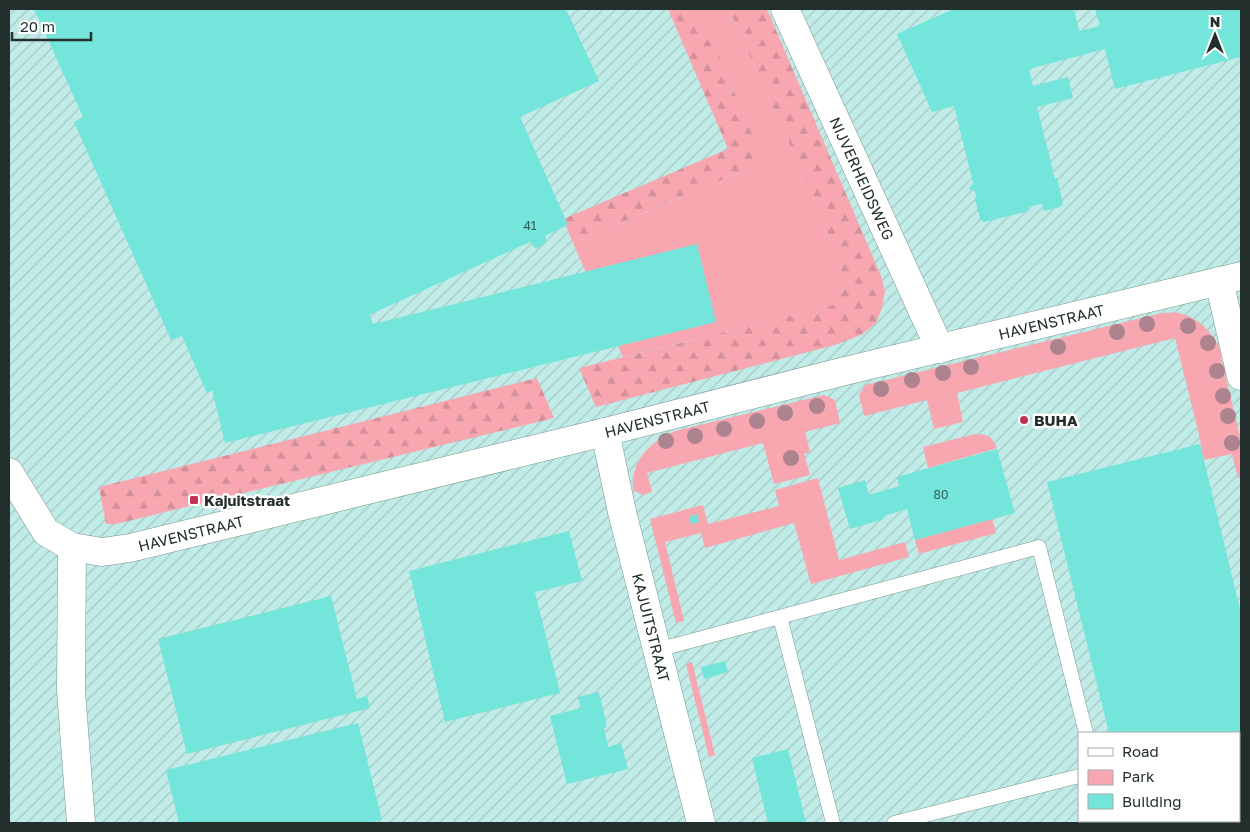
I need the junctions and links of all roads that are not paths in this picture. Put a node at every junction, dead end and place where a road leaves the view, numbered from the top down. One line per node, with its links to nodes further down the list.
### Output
1 (785, 9): 3 (street, NIJVERHEIDSWEG)
2 (1230, 278): 3 (street, HAVENSTRAAT); 4 (street)
3 (940, 349): 5 (street, HAVENSTRAAT)
4 (1241, 376)
5 (605, 432): 7 (street, HAVENSTRAAT); 9 (street, KAJUITSTRAAT)
6 (9, 472): 7 (street, HAVENSTRAAT)
7 (72, 547): 12 (street)
8 (780, 617): 9 (lane); 10 (lane); 14 (lane)
9 (657, 650): 13 (street, KAJUITSTRAAT)
10 (1086, 732)
11 (1078, 776): 15 (lane)
12 (81, 823)
13 (701, 823)
14 (833, 823)
15 (894, 823)

